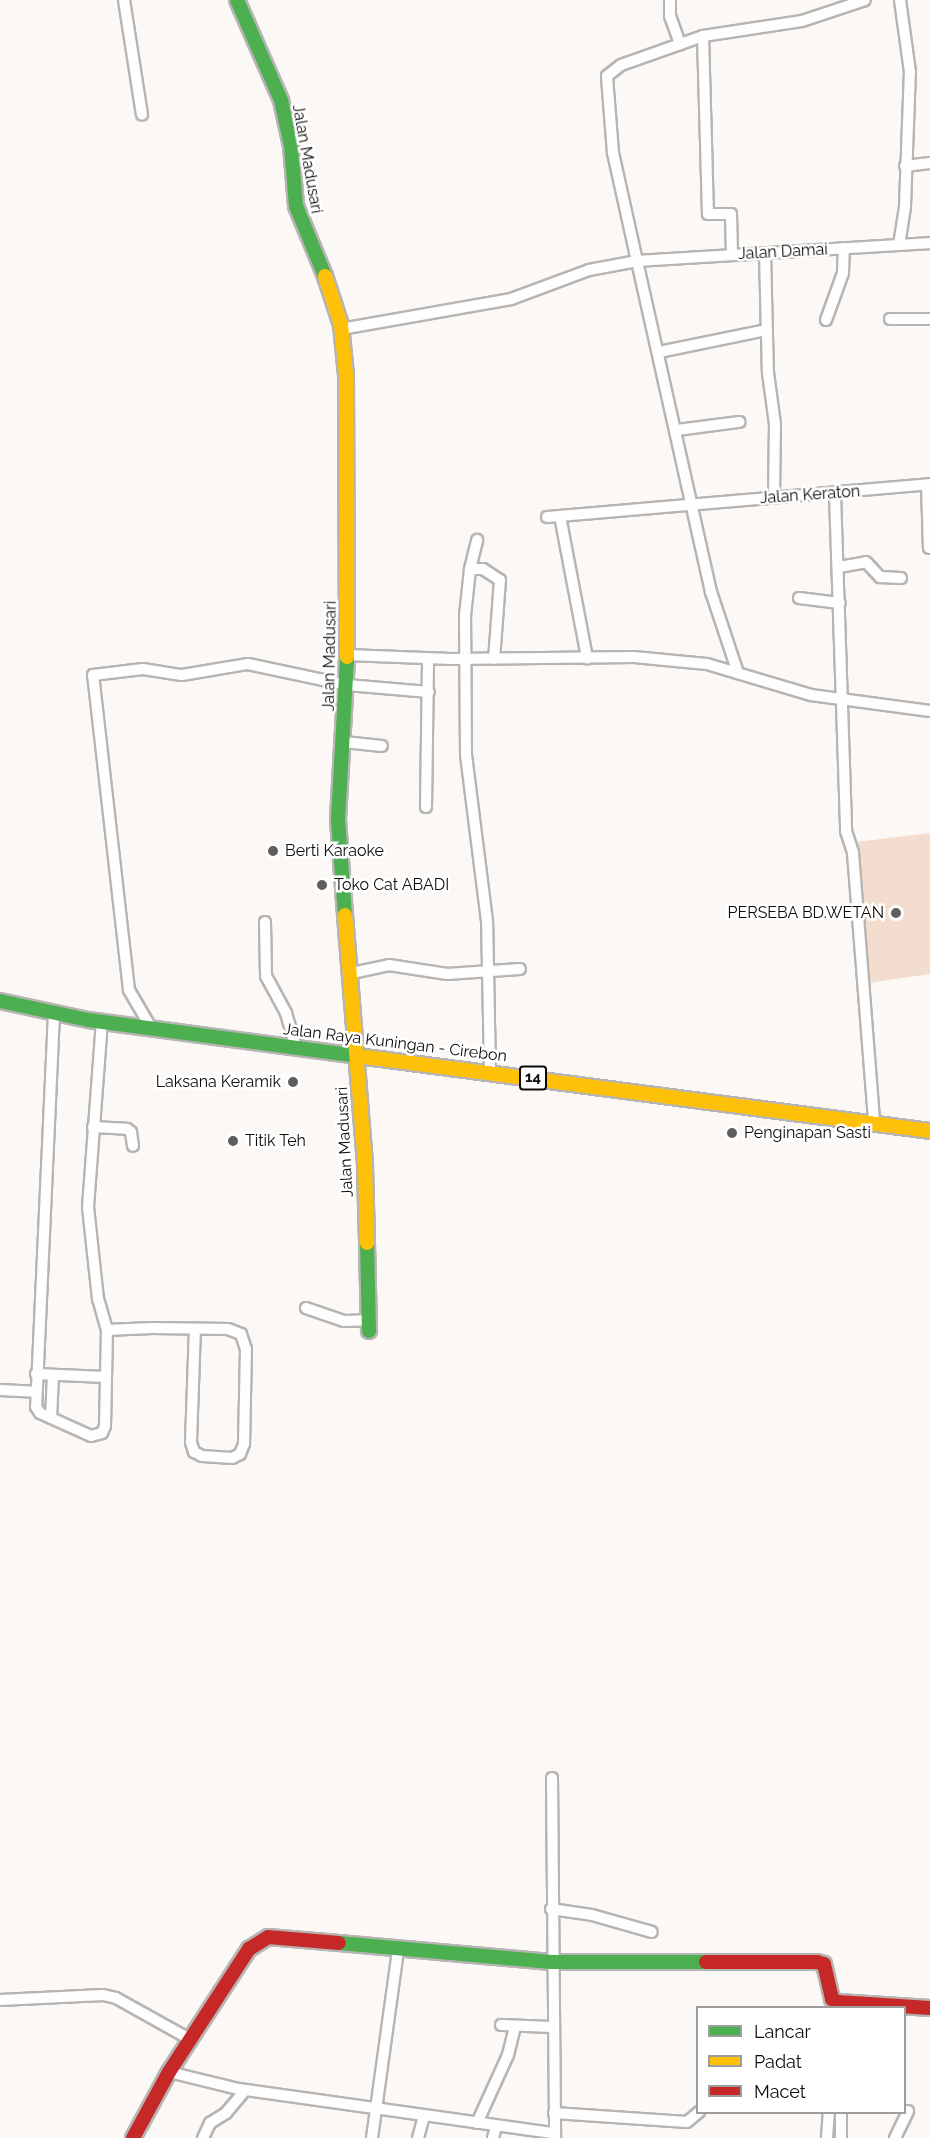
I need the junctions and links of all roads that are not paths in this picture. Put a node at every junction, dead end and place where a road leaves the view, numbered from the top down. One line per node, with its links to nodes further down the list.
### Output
1 (123, 0): 8 (street)
2 (237, 0): 20 (main road, Jalan Madusari)
3 (670, 0): 7 (street)
4 (865, 0): 6 (street)
5 (900, 0): 10 (street)
6 (703, 36): 7 (street); 15 (street)
7 (680, 44): 16 (street)
8 (142, 115)
9 (930, 163): 10 (street)
10 (905, 166): 12 (street)
11 (930, 243): 12 (street, Jalan Damai)
12 (899, 245): 13 (street, Jalan Damai)
13 (844, 248): 14 (street, Jalan Damai); 19 (street)
14 (765, 253): 15 (street, Jalan Damai); 21 (street)
15 (732, 255): 16 (street, Jalan Damai)
16 (637, 261): 20 (street, Jalan Damai); 22 (street)
17 (890, 319): 18 (street)
18 (930, 319)
19 (826, 320)
20 (341, 329): 38 (main road, Jalan Madusari)
21 (766, 330): 22 (street); 27 (street)
22 (659, 352): 24 (street)
23 (739, 422): 24 (street)
24 (677, 430): 28 (street)
25 (928, 484): 26 (street, Jalan Keraton); 32 (street)
26 (835, 494): 27 (street, Jalan Keraton); 33 (street)
27 (774, 498): 28 (street, Jalan Keraton)
28 (690, 502): 29 (street, Jalan Keraton); 43 (street)
29 (560, 516): 30 (street, Jalan Keraton); 40 (street)
30 (547, 517)
31 (477, 540): 34 (street)
32 (929, 548)
33 (838, 567): 35 (street); 37 (street)
34 (470, 569): 41 (street); 42 (street)
35 (901, 578)
36 (800, 598): 37 (street)
37 (840, 603): 46 (street)
38 (347, 655): 39 (street); 44 (main road, Jalan Madusari)
39 (429, 658): 41 (street); 45 (street)
40 (587, 658): 42 (street); 43 (street)
41 (465, 659): 42 (street); 53 (street)
42 (494, 659)
43 (738, 673): 46 (street)
44 (347, 685): 45 (street); 48 (main road, Jalan Madusari); 58 (street)
45 (429, 692): 50 (street)
46 (841, 699): 47 (street); 62 (street)
47 (930, 711)
48 (344, 742): 49 (street); 54 (main road, Jalan Madusari)
49 (382, 746)
50 (426, 807)
51 (265, 922): 59 (street)
52 (520, 969): 53 (street)
53 (487, 970): 54 (street); 61 (street)
54 (352, 973): 60 (main road, Jalan Madusari)
55 (0, 1001): 56 (main road, Jalan Raya Kuningan - Cirebon / 14)
56 (54, 1013): 57 (main road, Jalan Raya Kuningan - Cirebon / 14); 70 (street)
57 (108, 1021): 58 (main road, Jalan Raya Kuningan - Cirebon / 14); 63 (street)
58 (150, 1026): 59 (main road, Jalan Raya Kuningan - Cirebon / 14)
59 (296, 1047): 60 (main road, Jalan Raya Kuningan - Cirebon / 14)
60 (358, 1056): 61 (main road, Jalan Raya Kuningan - Cirebon / 14); 67 (main road, Jalan Madusari)
61 (490, 1072): 62 (main road, Jalan Raya Kuningan - Cirebon / 14)
62 (874, 1122): 64 (main road, Jalan Raya Kuningan - Cirebon / 14)
63 (93, 1127): 65 (street); 69 (street)
64 (930, 1131)
65 (133, 1146)
66 (306, 1308): 67 (street)
67 (368, 1325)
68 (195, 1329): 68 (street); 69 (street)
69 (107, 1330): 72 (street)
70 (36, 1374): 71 (street); 74 (street)
71 (53, 1375): 72 (street); 75 (street)
72 (106, 1377): 75 (street)
73 (0, 1390): 74 (street)
74 (35, 1392): 75 (street)
75 (51, 1418)
76 (552, 1778): 77 (street)
77 (551, 1909): 78 (street); 80 (street)
78 (652, 1932)
79 (398, 1950): 80 (main road); 89 (main road); 92 (street)
80 (551, 1962): 82 (main road); 88 (street)
81 (0, 2000): 89 (street)
82 (838, 2005): 83 (main road)
83 (869, 2006)
84 (906, 2007): 85 (main road)
85 (930, 2008)
86 (501, 2025): 87 (street)
87 (515, 2026): 88 (street); 99 (street)
88 (552, 2028): 94 (street)
89 (191, 2040): 90 (main road)
90 (169, 2072): 91 (street); 102 (main road)
91 (245, 2090): 92 (street); 103 (street)
92 (376, 2110): 98 (street); 104 (street)
93 (908, 2111): 109 (street)
94 (554, 2113): 95 (street); 101 (street)
95 (697, 2114)
96 (828, 2114): 107 (street)
97 (841, 2114): 108 (street)
98 (424, 2116): 99 (street); 105 (street)
99 (477, 2123): 100 (street)
100 (496, 2126): 101 (street); 106 (street)
101 (554, 2136)
102 (133, 2138)
103 (203, 2138)
104 (372, 2138)
105 (418, 2138)
106 (493, 2138)
107 (827, 2138)
108 (842, 2138)
109 (895, 2138)

